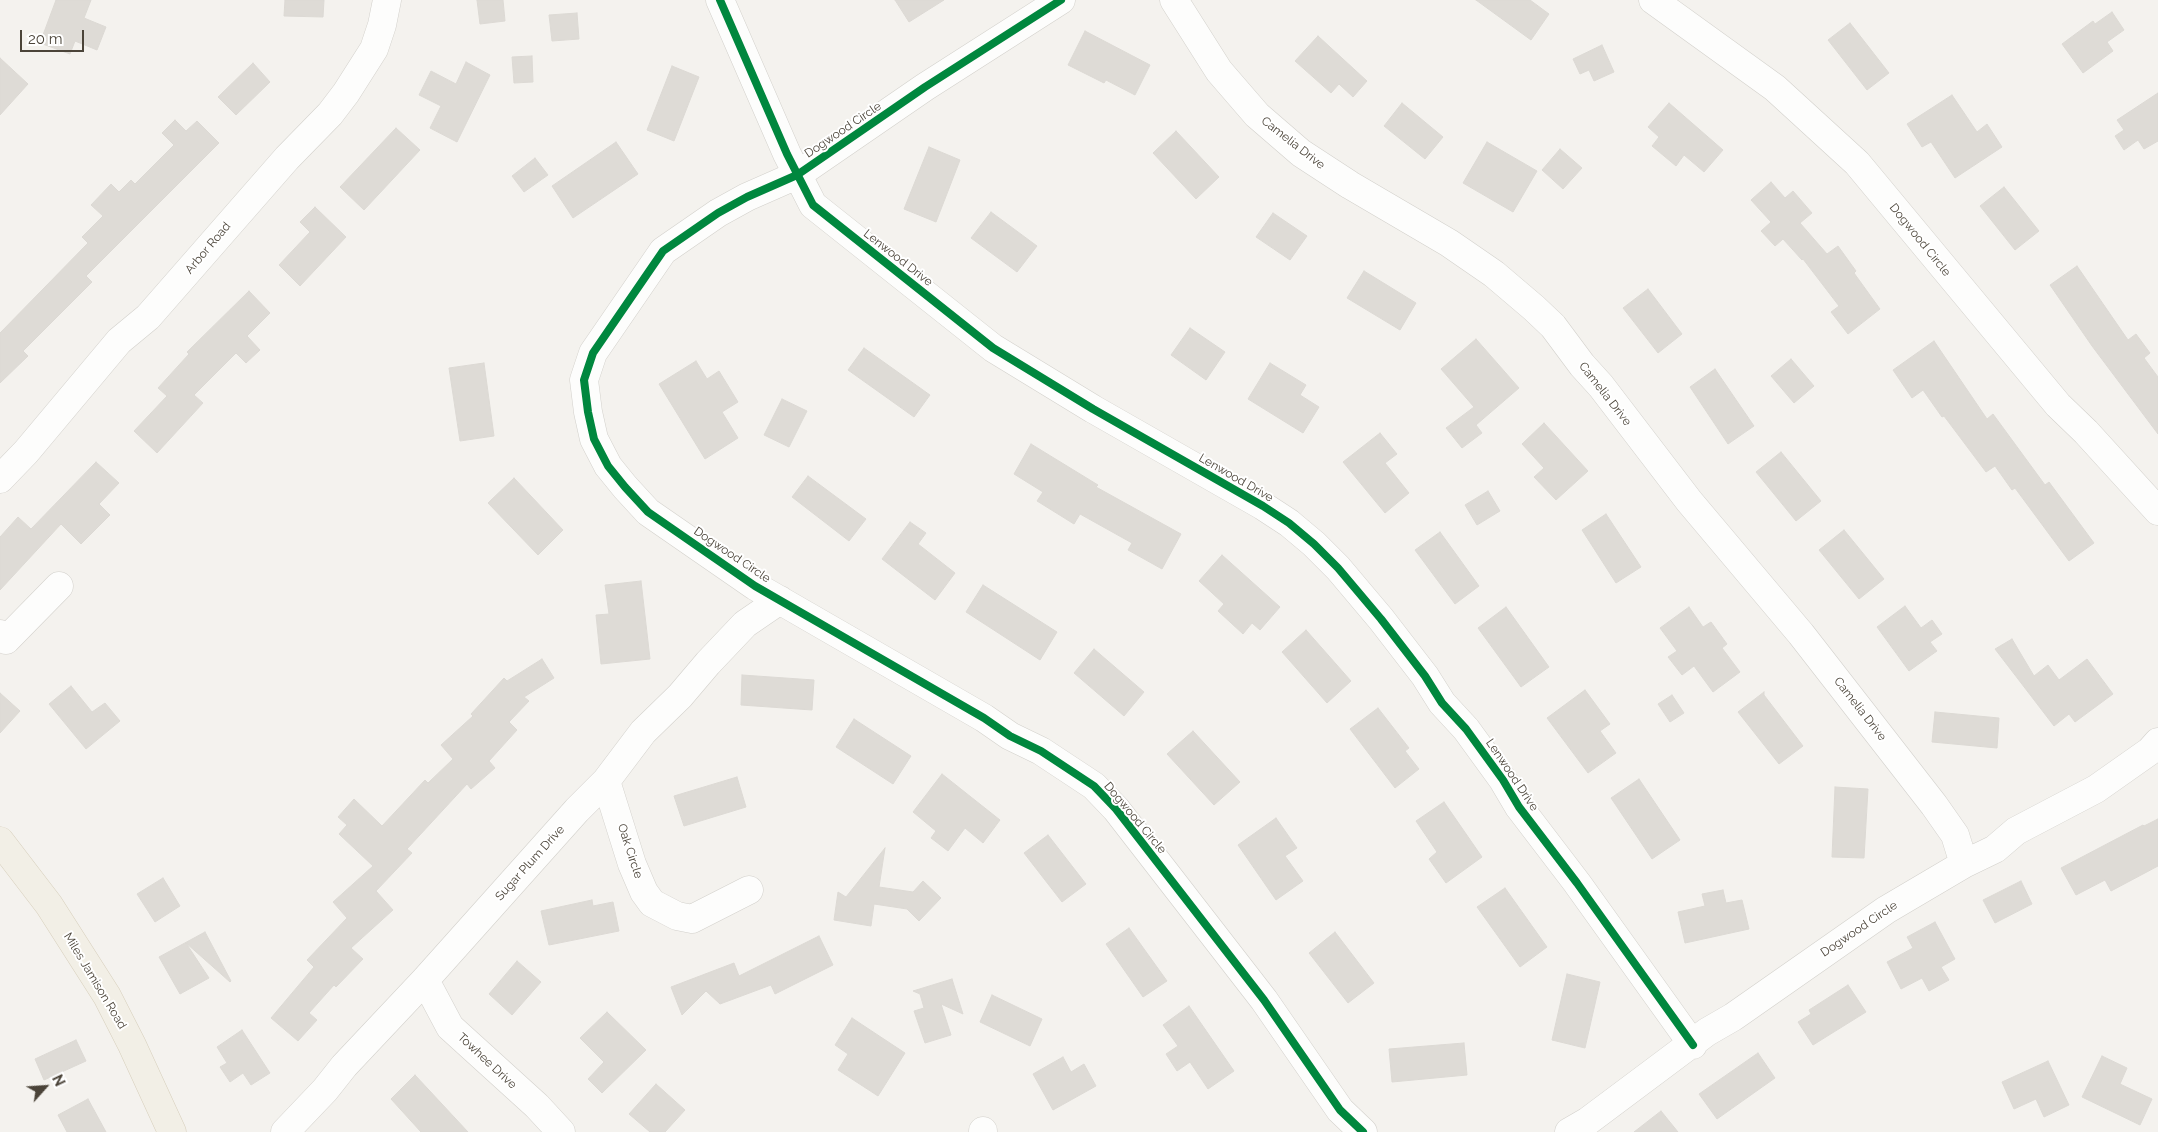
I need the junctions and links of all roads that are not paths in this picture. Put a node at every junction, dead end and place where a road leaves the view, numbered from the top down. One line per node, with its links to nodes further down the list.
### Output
1 (387, 0): 7 (street, Arbor Road)
2 (720, 0): 6 (street, Lenwood Drive)
3 (1061, 0): 6 (street, Dogwood Circle)
4 (1174, 0): 15 (street, Camelia Drive)
5 (1653, 0): 8 (street, Dogwood Circle)
6 (797, 175): 10 (street, Dogwood Circle); 18 (street, Lenwood Drive)
7 (0, 479)
8 (2158, 511)
9 (59, 586): 11 (street)
10 (780, 600): 13 (street, Sugar Plum Drive); 22 (street, Dogwood Circle)
11 (0, 634)
12 (2158, 742): 15 (street, Dogwood Circle)
13 (606, 781): 16 (street, Oak Circle); 17 (street, Sugar Plum Drive)
14 (0, 841): 19 (main road, Miles Jamison Road)
15 (1964, 864): 18 (street, Dogwood Circle)
16 (748, 890)
17 (425, 980): 20 (street, Sugar Plum Drive); 21 (street, Towhee Drive)
18 (1693, 1045): 23 (street, Dogwood Circle)
19 (172, 1132)
20 (285, 1132)
21 (561, 1132)
22 (1363, 1132)
23 (1569, 1132)

